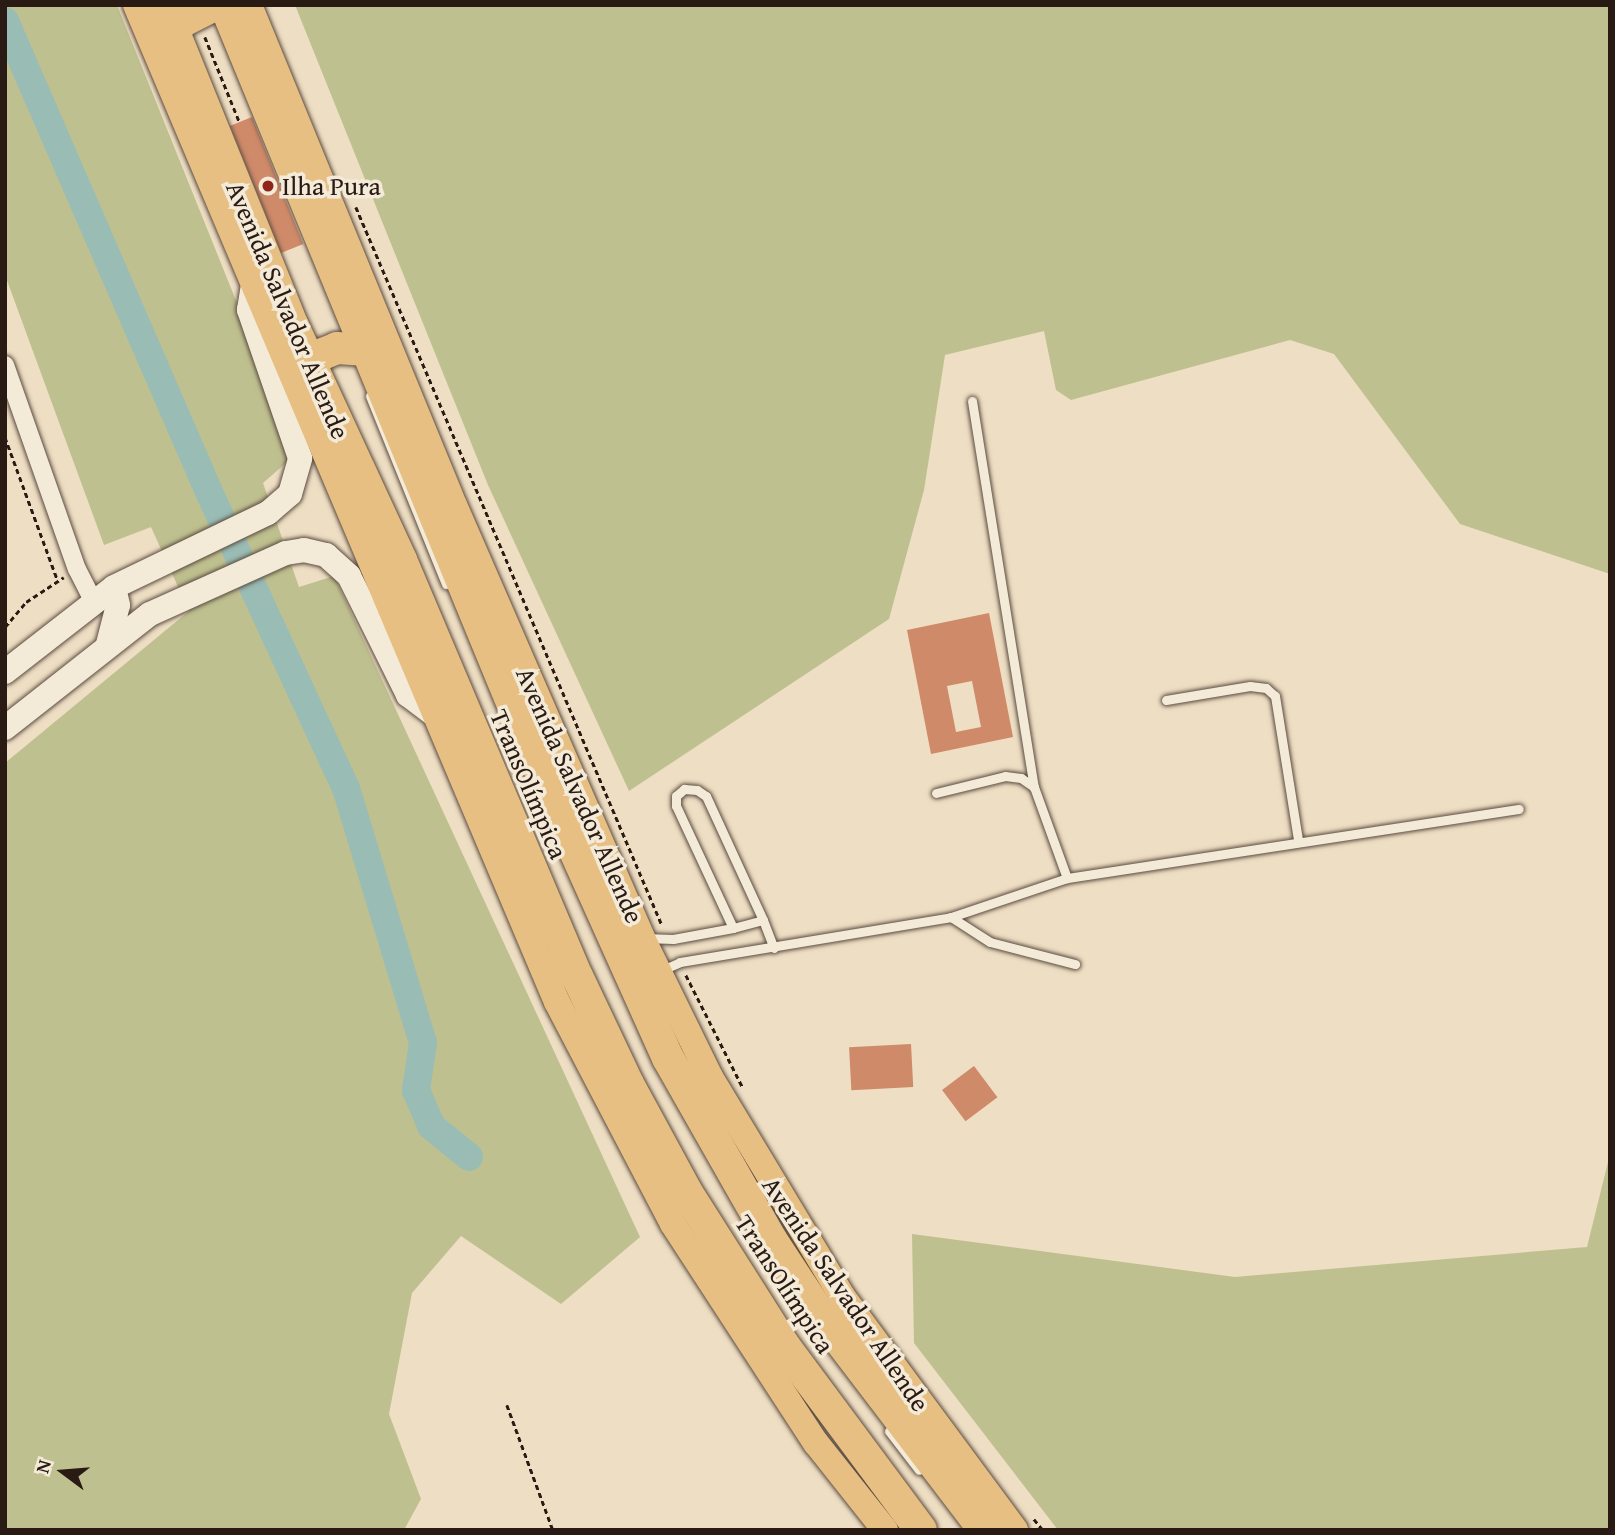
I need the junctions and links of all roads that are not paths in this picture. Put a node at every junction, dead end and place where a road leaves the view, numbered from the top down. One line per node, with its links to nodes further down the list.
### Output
1 (136, 5): 4 (main road, Avenida Salvador Allende)
2 (249, 5): 11 (main road, Avenida Salvador Allende)
3 (200, 16): 5 (highway, Avenida Salvador Allende); 7 (highway, Avenida Salvador Allende)
4 (253, 285): 7 (main road, Avenida Salvador Allende); 12 (street)
5 (359, 354): 7 (highway); 11 (highway); 38 (highway, Avenida Salvador Allende)
6 (5, 365): 14 (street)
7 (313, 370): 18 (main road, Avenida Salvador Allende); 39 (highway, Avenida Salvador Allende)
8 (366, 385): 13 (lane)
9 (972, 401): 20 (lane)
10 (389, 505): 30 (lane, TransOlímpica)
11 (454, 505): 28 (main road, Avenida Salvador Allende)
12 (114, 587): 14 (street); 15 (street)
13 (452, 597)
14 (93, 601): 16 (street)
15 (108, 644): 18 (street); 19 (street)
16 (5, 672)
17 (1166, 700): 23 (lane)
18 (433, 714): 43 (main road, Avenida Salvador Allende)
19 (5, 728)
20 (1034, 787): 21 (lane); 24 (lane)
21 (936, 793)
22 (1519, 809): 23 (lane)
23 (1298, 839): 24 (lane)
24 (1068, 878): 25 (lane)
25 (951, 917): 29 (lane); 31 (lane)
26 (762, 920): 27 (lane); 27 (lane); 29 (lane)
27 (733, 928): 28 (lane)
28 (642, 938): 32 (main road, Avenida Salvador Allende)
29 (774, 948): 32 (lane)
30 (585, 964)
31 (1075, 964)
32 (669, 967): 42 (main road, Avenida Salvador Allende)
33 (602, 1000): 34 (lane)
34 (629, 1057)
35 (742, 1213): 37 (lane, TransOlímpica)
36 (718, 1218): 46 (lane, TransOlímpica)
37 (776, 1269)
38 (828, 1326): 42 (highway); 47 (highway, Avenida Salvador Allende)
39 (829, 1410): 44 (highway); 45 (highway, Avenida Salvador Allende)
40 (884, 1424): 41 (lane)
41 (925, 1478)
42 (1017, 1524)
43 (885, 1530)
44 (902, 1530)
45 (921, 1530)
46 (935, 1530)
47 (984, 1530)

